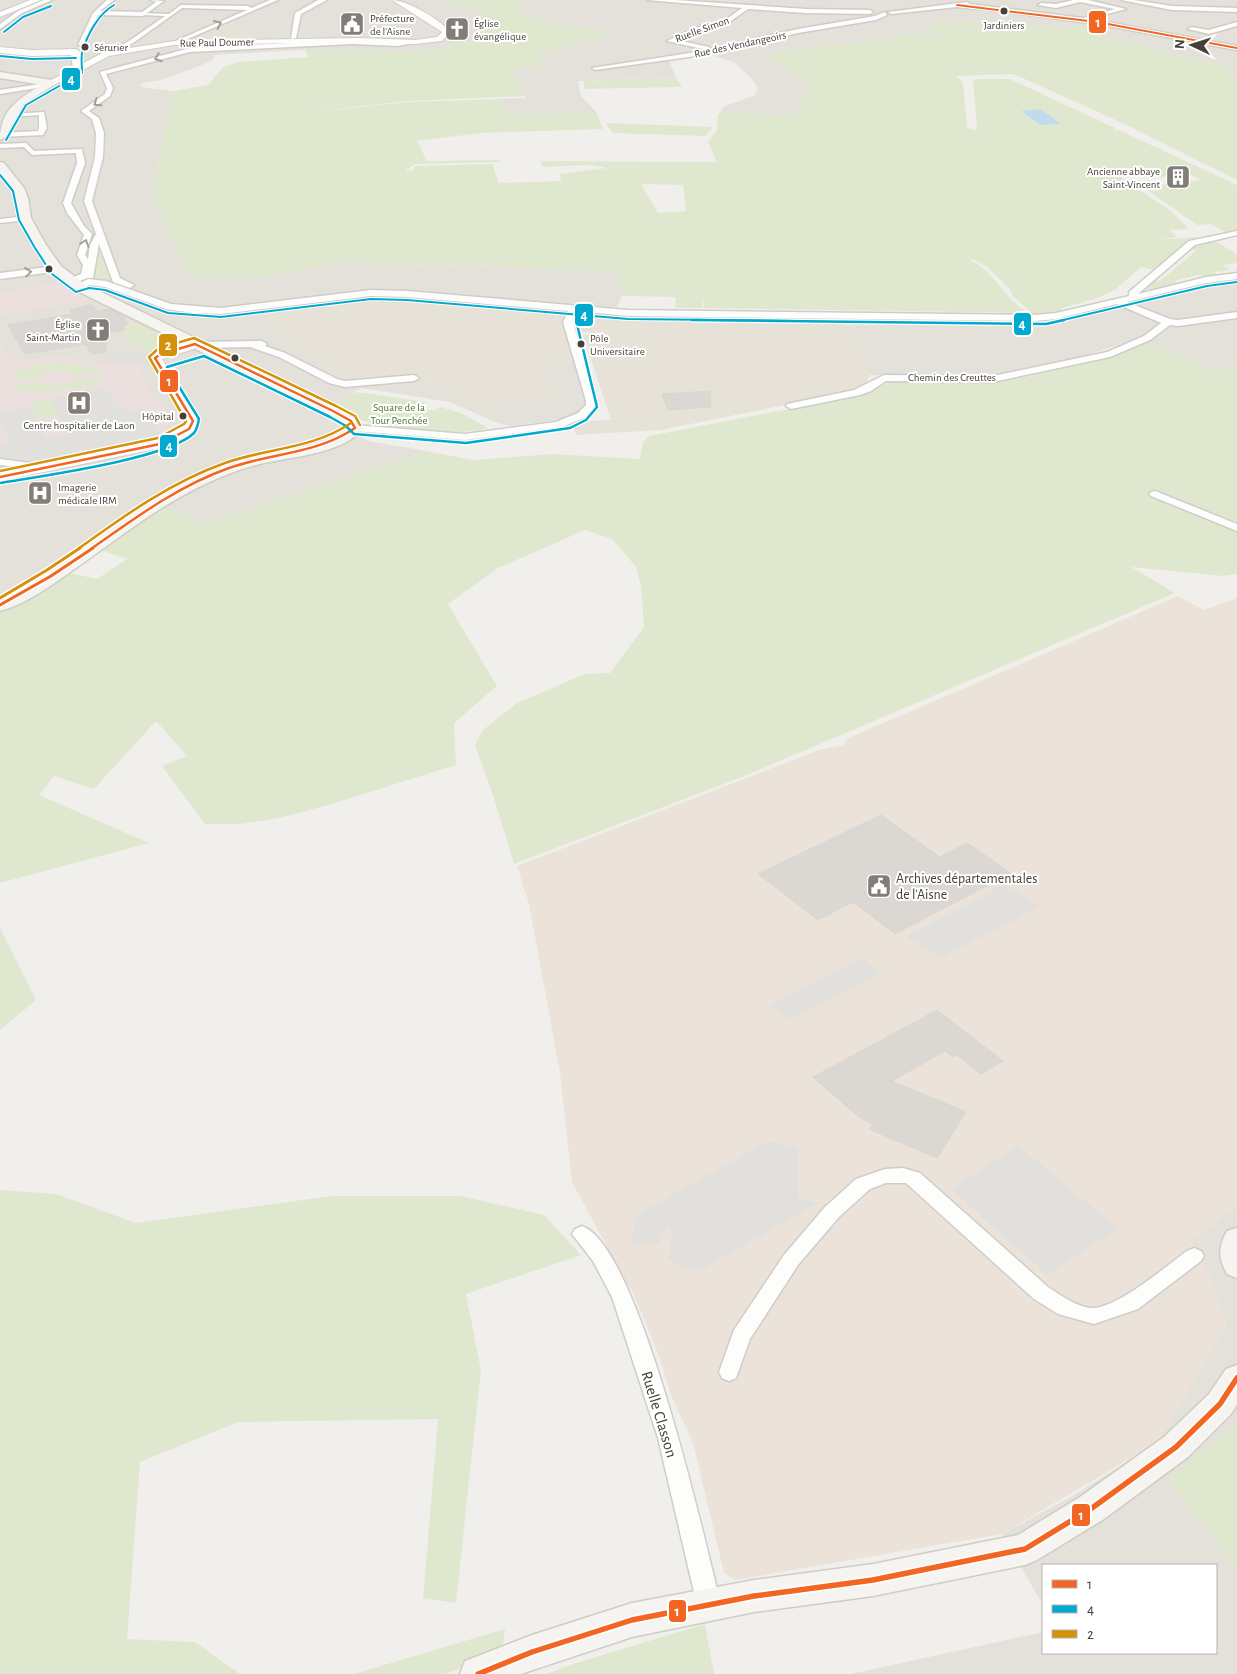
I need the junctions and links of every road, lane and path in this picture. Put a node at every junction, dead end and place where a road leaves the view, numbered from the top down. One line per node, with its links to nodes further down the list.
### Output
1 (38, 0): 26 (street)
2 (49, 0): 31 (street)
3 (111, 0): 24 (street)
4 (197, 0): 14 (street)
5 (275, 0): 19 (street)
6 (324, 0): 34 (street)
7 (396, 0): 35 (street, Rue Paul Doumer)
8 (650, 0): 15 (street)
9 (926, 0): 21 (street)
10 (991, 0): 17 (street)
11 (1080, 0): 18 (street); 20 (street)
12 (1126, 0): 20 (street); 22 (street)
13 (157, 2): 14 (street); 25 (street)
14 (177, 3): 19 (street); 27 (street)
15 (747, 3): 23 (street); 39 (street, Ruelle Simon)
16 (873, 5): 23 (street)
17 (957, 5): 21 (street); 28 (street)
18 (1041, 5)
19 (252, 6): 36 (street, one-way to 19)
20 (1110, 6): 28 (street)
21 (929, 7): 23 (street)
22 (1237, 10)
23 (884, 12): 39 (street, Rue des Vendangeoirs)
24 (96, 13): 25 (street); 40 (street)
25 (143, 14): 27 (street)
26 (0, 15)
27 (170, 15): 41 (street)
28 (1080, 20): 33 (street)
29 (1154, 24): 33 (street)
30 (1237, 24): 32 (street)
31 (0, 27)
32 (1184, 27)
33 (1138, 28): 37 (street)
34 (295, 40): 35 (street, Rue Paul Doumer); 36 (street, Rue Paul Doumer)
35 (415, 42): 54 (street, one-way to 54)
36 (174, 43): 41 (street, Rue Paul Doumer)
37 (1237, 47)
38 (0, 50): 40 (street)
39 (716, 50): 43 (street, Rue des Vendangeoirs)
40 (77, 51): 42 (street); 44 (street)
41 (107, 54): 42 (street, Rue Paul Doumer)
42 (92, 60): 44 (street, Rue Paul Doumer)
43 (594, 68)
44 (77, 69): 46 (street, Rue Paul Doumer)
45 (0, 75): 46 (main road)
46 (50, 84): 47 (street); 48 (main road)
47 (0, 92)
48 (12, 115): 49 (main road); 49 (street)
49 (0, 141): 58 (street, one-way to 49)
50 (0, 166): 51 (main road)
51 (25, 218): 52 (street); 55 (main road)
52 (0, 221)
53 (1237, 233): 59 (street)
54 (100, 234): 58 (street); 62 (street)
55 (56, 269): 56 (street, one-way to 55); 58 (main road)
56 (0, 276)
57 (1237, 276): 59 (street)
58 (79, 283): 62 (street); 65 (main road)
59 (1135, 297): 60 (street)
60 (1117, 301): 61 (street); 64 (street)
61 (573, 309): 62 (street); 68 (street)
62 (221, 310)
63 (1237, 315): 64 (street)
64 (1168, 322): 67 (street, Chemin des Creuttes)
65 (201, 348): 66 (street); 68 (main road); 70 (street)
66 (414, 378)
67 (791, 406)
68 (355, 428): 74 (main road)
69 (0, 462): 70 (street)
70 (32, 471): 71 (street)
71 (0, 477)
72 (1155, 494): 73 (street)
73 (1237, 528)
74 (0, 605)
75 (582, 1234): 81 (street, Ruelle Classon)
76 (1237, 1239): 78 (main road)
77 (1194, 1256): 79 (street)
78 (1237, 1266)
79 (729, 1372)
80 (1237, 1378): 81 (main road)
81 (709, 1605): 82 (main road)
82 (478, 1674)

